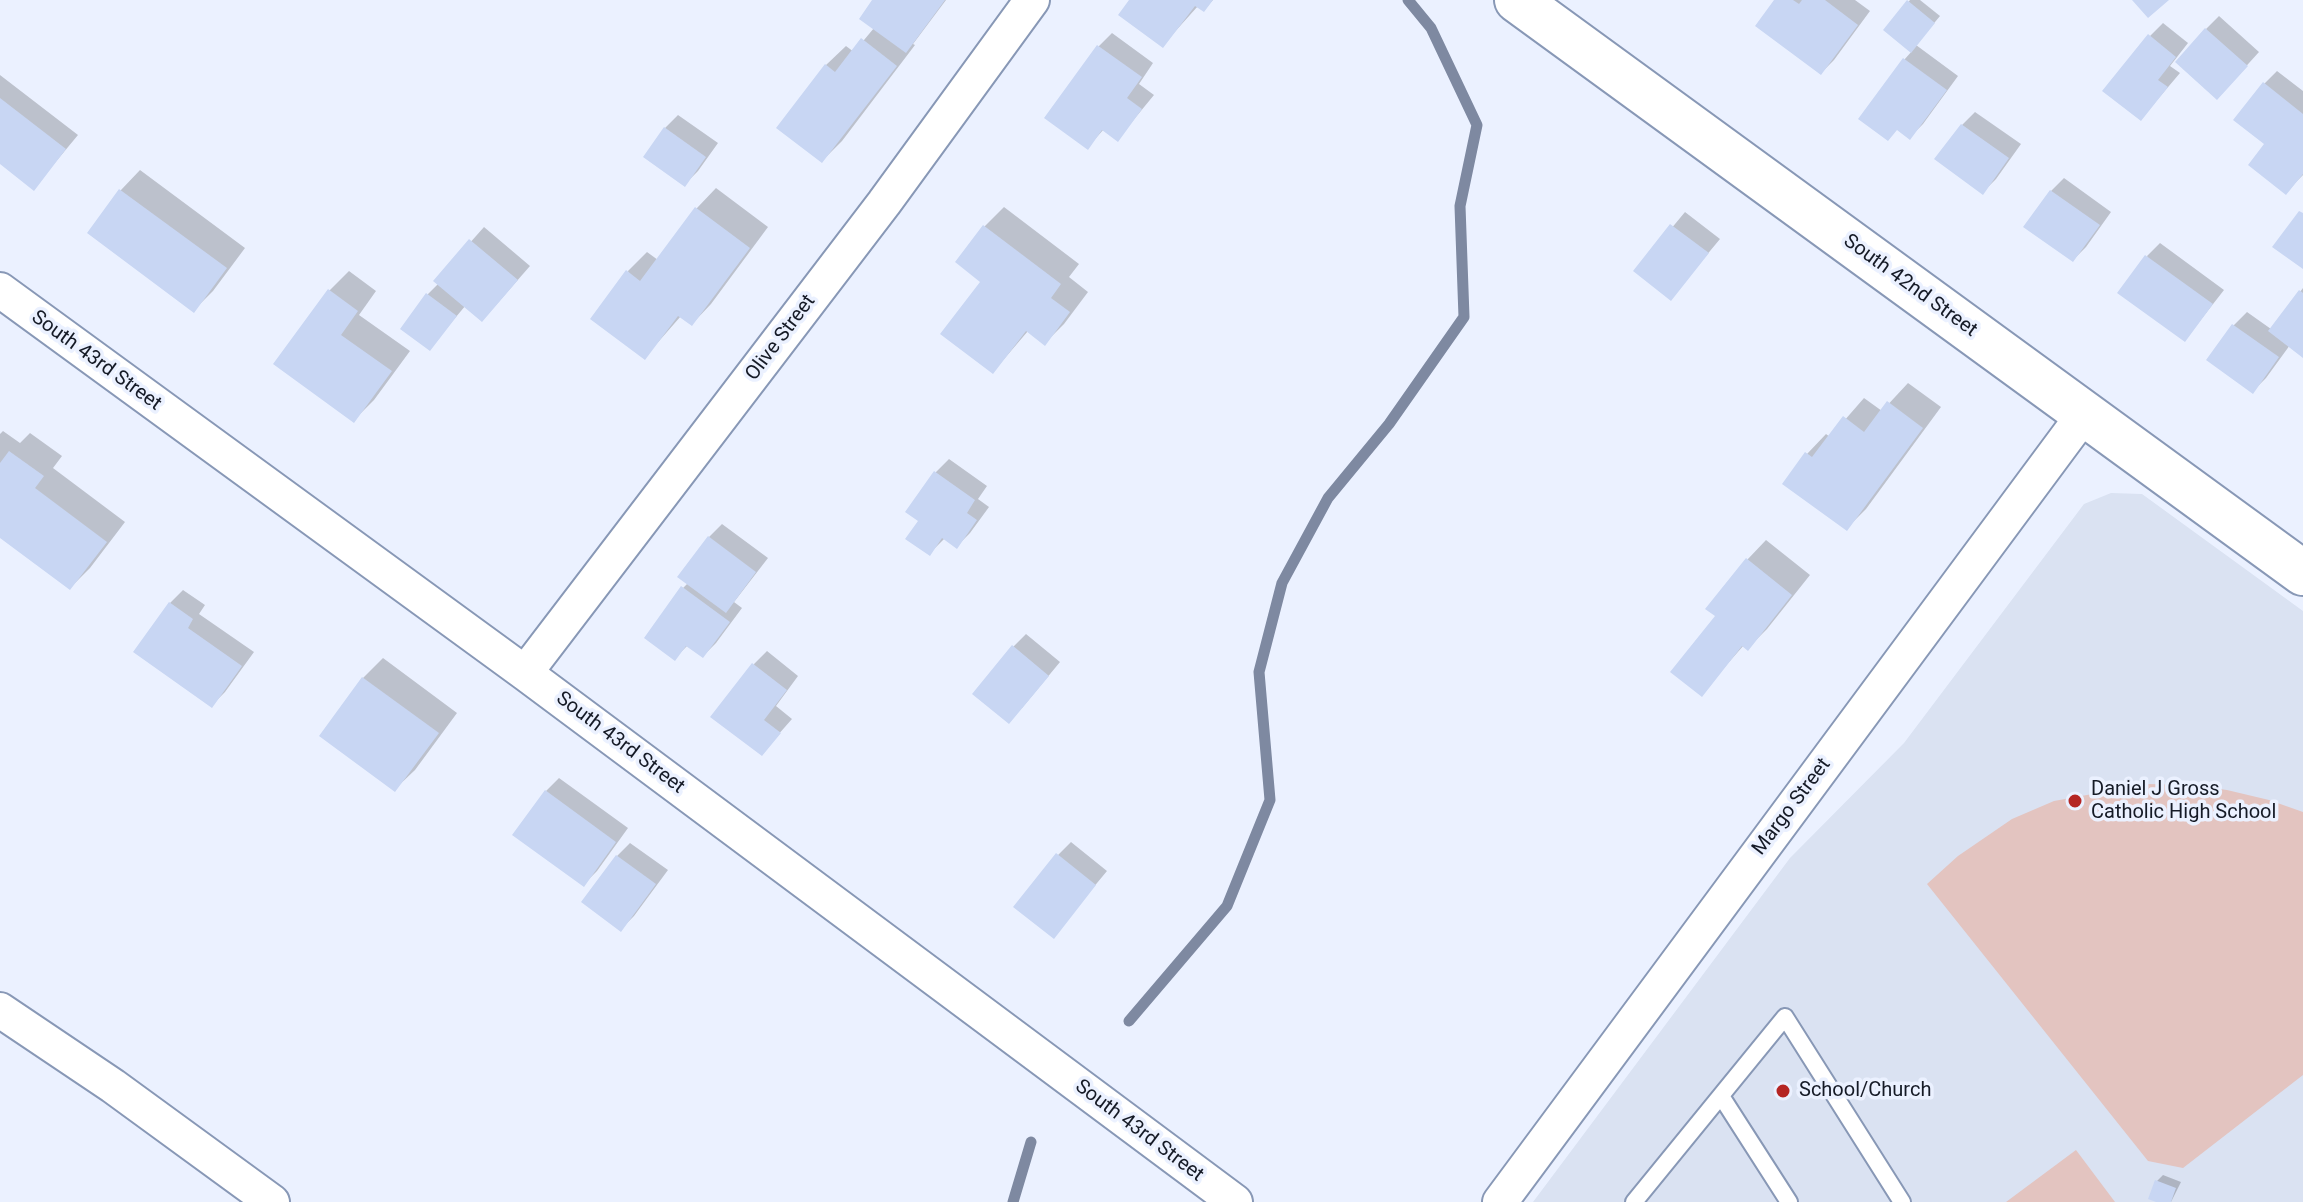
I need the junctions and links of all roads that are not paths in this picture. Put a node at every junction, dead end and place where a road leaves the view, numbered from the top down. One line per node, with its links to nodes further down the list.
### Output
1 (1032, 0): 6 (street, Olive Street)
2 (1540, 7): 4 (street, South 42nd Street)
3 (3, 300): 6 (street, South 43rd Street)
4 (2085, 413): 5 (street, South 42nd Street); 11 (street, Margo Street)
5 (2303, 573)
6 (525, 673): 10 (street, South 43rd Street)
7 (0, 1010): 9 (street)
8 (1721, 1096): 12 (lane); 13 (lane); 14 (lane)
9 (272, 1202)
10 (1235, 1202)
11 (1500, 1202)
12 (1634, 1202)
13 (1789, 1202)
14 (1902, 1202)

